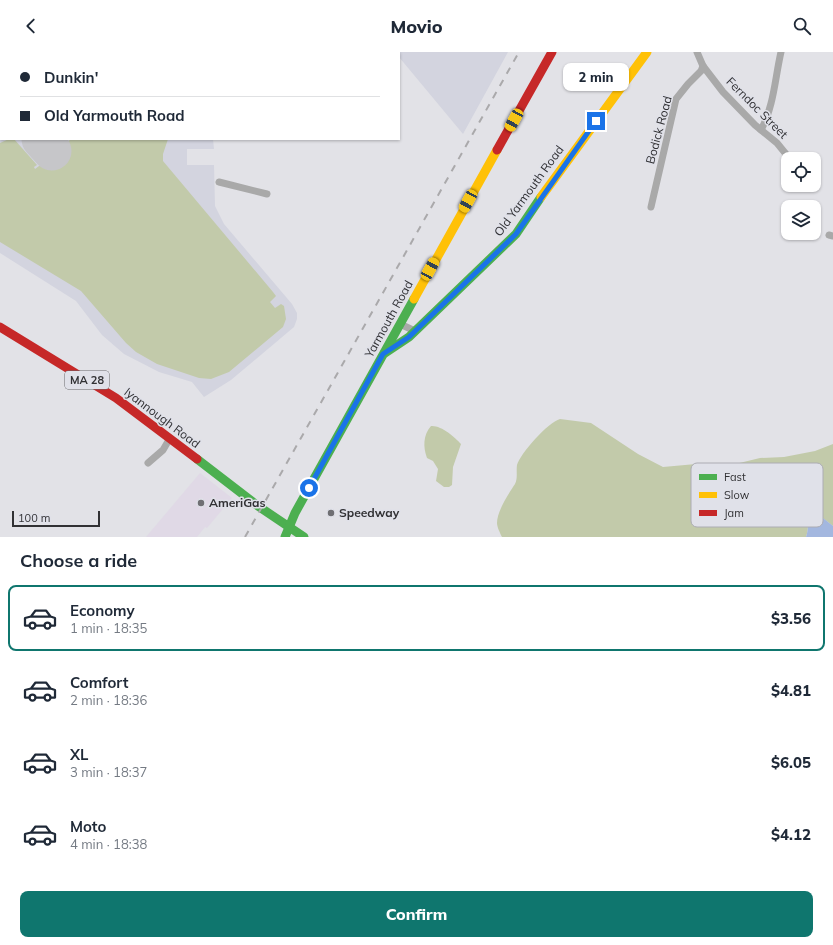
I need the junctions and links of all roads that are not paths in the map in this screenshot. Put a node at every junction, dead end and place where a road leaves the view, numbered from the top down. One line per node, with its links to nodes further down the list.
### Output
1 (552, 52): 11 (main road, Yarmouth Road)
2 (647, 52): 13 (main road, Old Yarmouth Road)
3 (697, 52): 5 (street, Ferndoc Street)
4 (782, 52): 6 (street)
5 (703, 66): 6 (street, Ferndoc Street); 10 (street, Bodick Road)
6 (761, 130): 7 (street, Ferndoc Street)
7 (784, 152)
8 (219, 182): 9 (street)
9 (266, 194)
10 (652, 207)
11 (400, 324): 13 (street); 14 (main road, Yarmouth Road)
12 (0, 327): 15 (main road, Iyannough Road / MA 28)
13 (415, 331): 14 (main road, Old Yarmouth Road)
14 (383, 354): 17 (main road, Yarmouth Road)
15 (170, 438): 16 (street); 17 (main road, Iyannough Road / MA 28)
16 (148, 463)
17 (289, 528): 18 (main road, Yarmouth Road); 19 (main road, Iyannough Road / MA 28)
18 (285, 537)
19 (304, 537)

